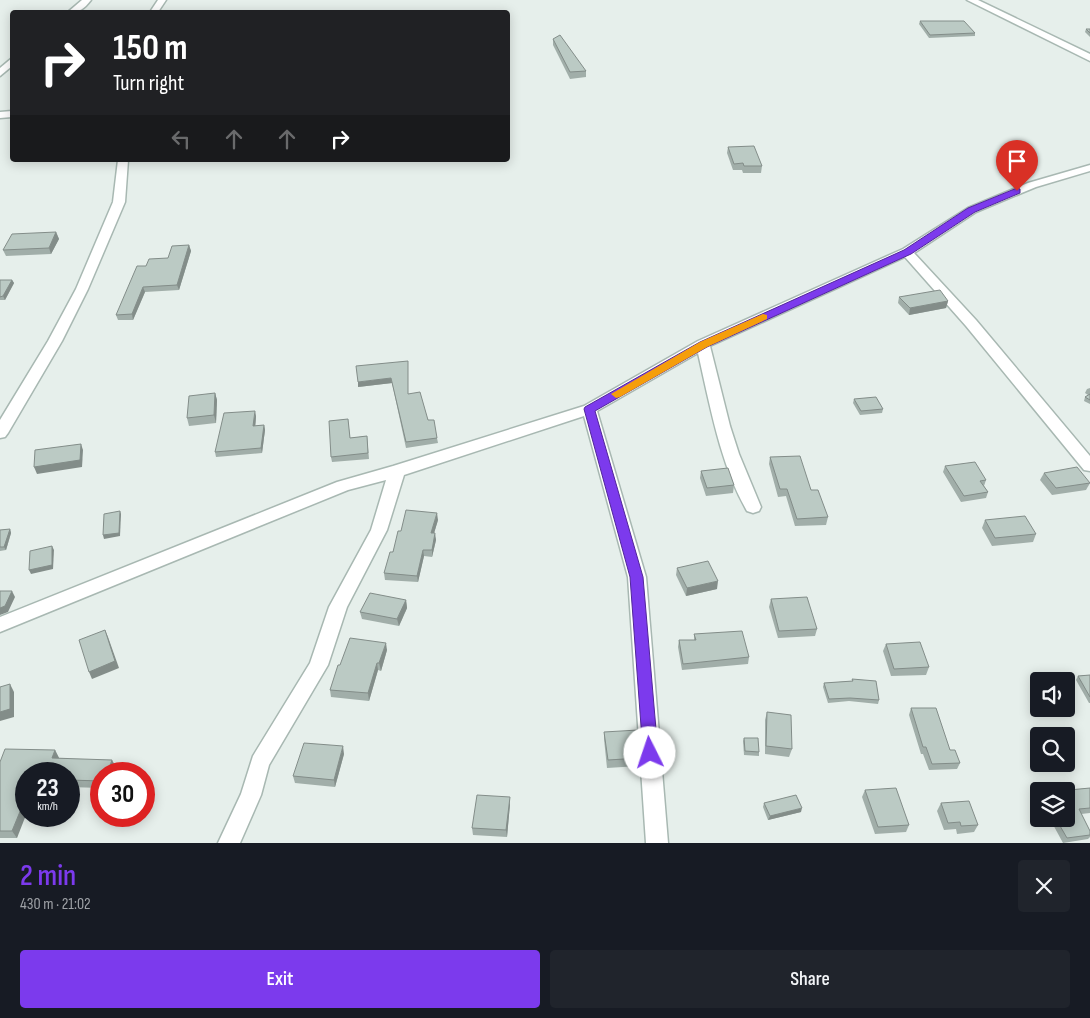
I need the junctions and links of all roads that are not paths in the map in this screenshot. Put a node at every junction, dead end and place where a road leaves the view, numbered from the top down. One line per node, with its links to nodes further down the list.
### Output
1 (87, 0): 3 (street)
2 (971, 0): 4 (street)
3 (76, 10)
4 (1090, 58)
5 (10, 63): 6 (street)
6 (0, 73)
7 (123, 162): 12 (street)
8 (1090, 168): 9 (street)
9 (907, 252): 10 (street); 13 (street)
10 (703, 344): 11 (street); 15 (street)
11 (589, 409): 14 (street); 18 (street)
12 (0, 433)
13 (1090, 466)
14 (397, 471): 16 (street); 17 (street)
15 (753, 507)
16 (0, 625)
17 (229, 843)
18 (657, 843)

